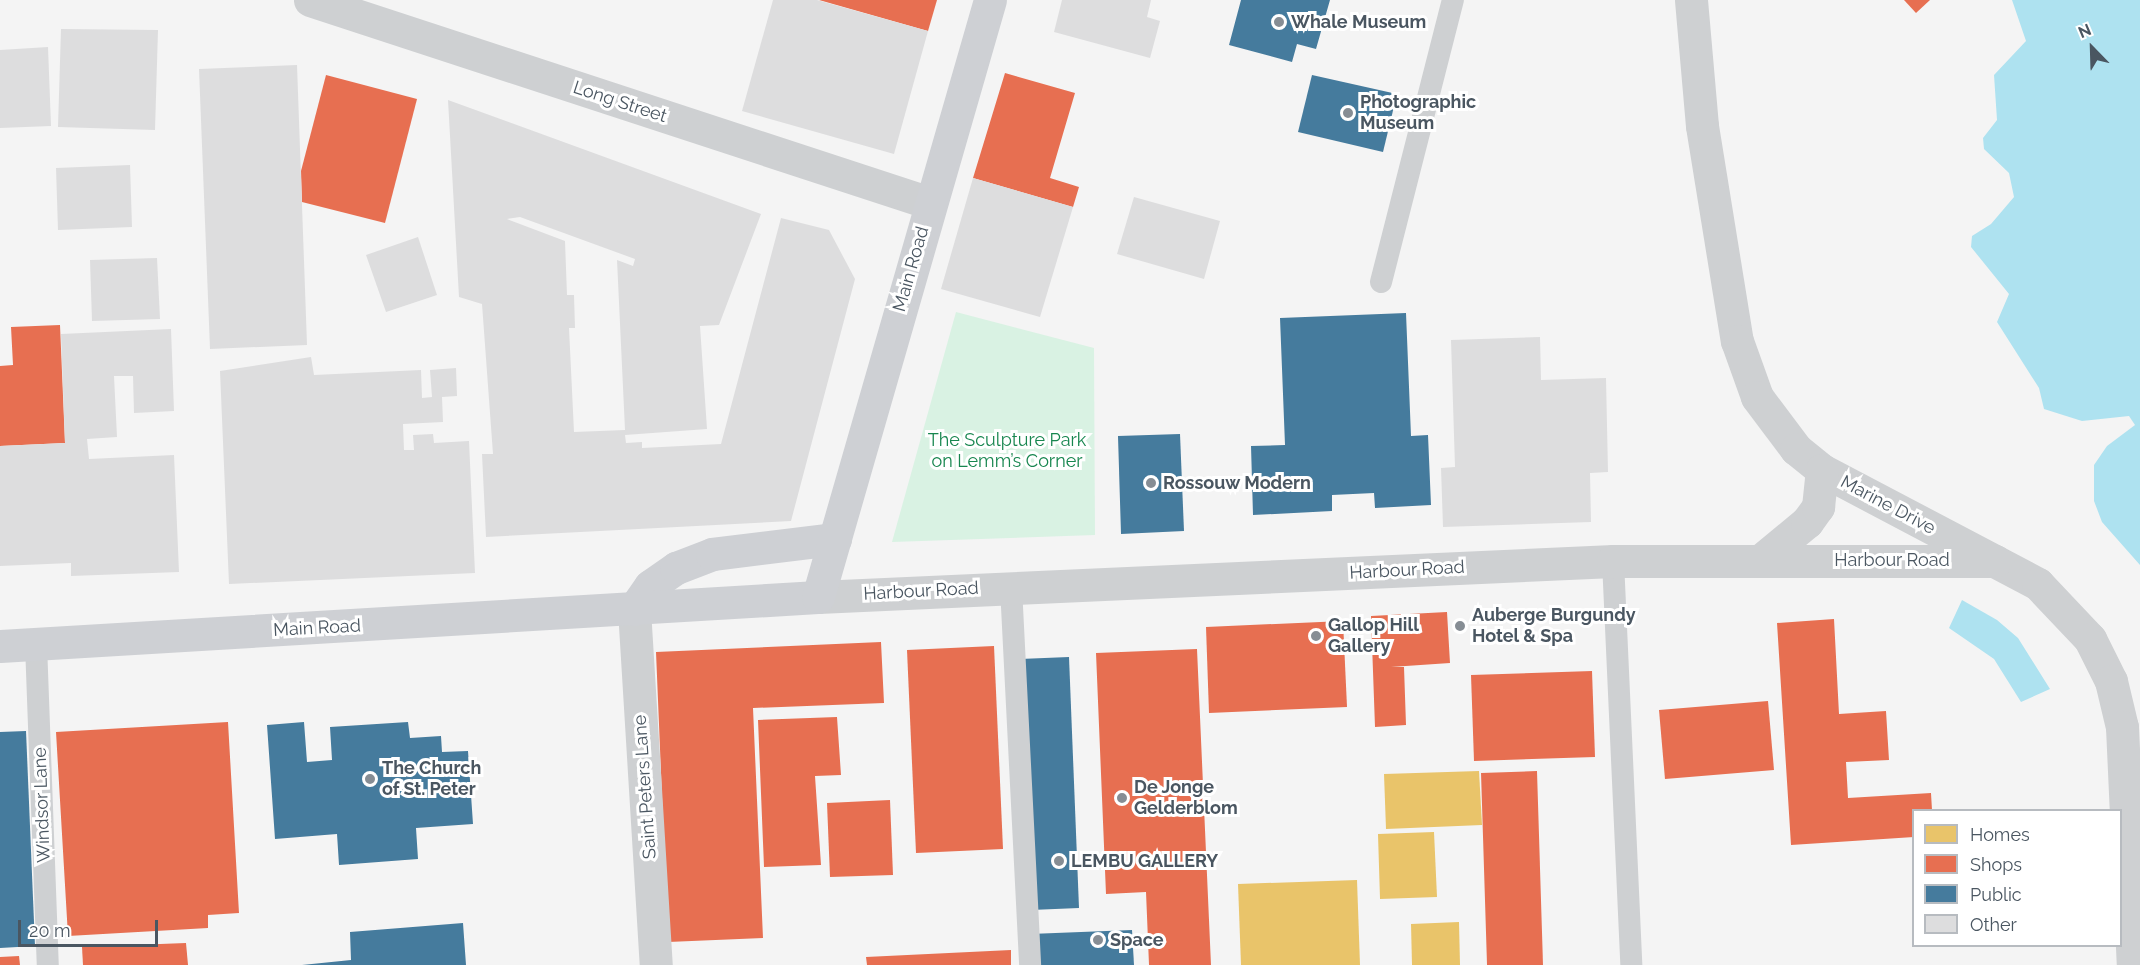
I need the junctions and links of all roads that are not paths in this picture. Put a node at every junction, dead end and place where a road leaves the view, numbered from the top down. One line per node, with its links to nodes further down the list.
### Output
1 (310, 0): 5 (street, Long Street)
2 (990, 0): 5 (main road, Main Road)
3 (1453, 0): 6 (lane)
4 (1691, 0): 7 (street, Marine Drive)
5 (930, 204): 8 (main road, Main Road)
6 (1381, 282)
7 (1822, 470): 9 (street, Marine Drive); 11 (street, Marine Drive)
8 (835, 539): 13 (main road, Main Road); 14 (main road)
9 (1761, 560): 10 (street, Harbour Road); 11 (street, Harbour Road)
10 (1613, 561): 12 (street, Harbour Road); 20 (lane)
11 (1995, 561): 21 (street, Marine Drive)
12 (1011, 587): 13 (street, Harbour Road); 19 (lane)
13 (819, 597): 14 (main road, Main Road)
14 (633, 609): 15 (main road, Main Road); 18 (street, Saint Peters Lane)
15 (36, 644): 16 (main road, Main Road); 17 (lane, Windsor Lane)
16 (0, 646)
17 (48, 965)
18 (656, 965)
19 (1030, 965)
20 (1631, 965)
21 (2133, 965)

